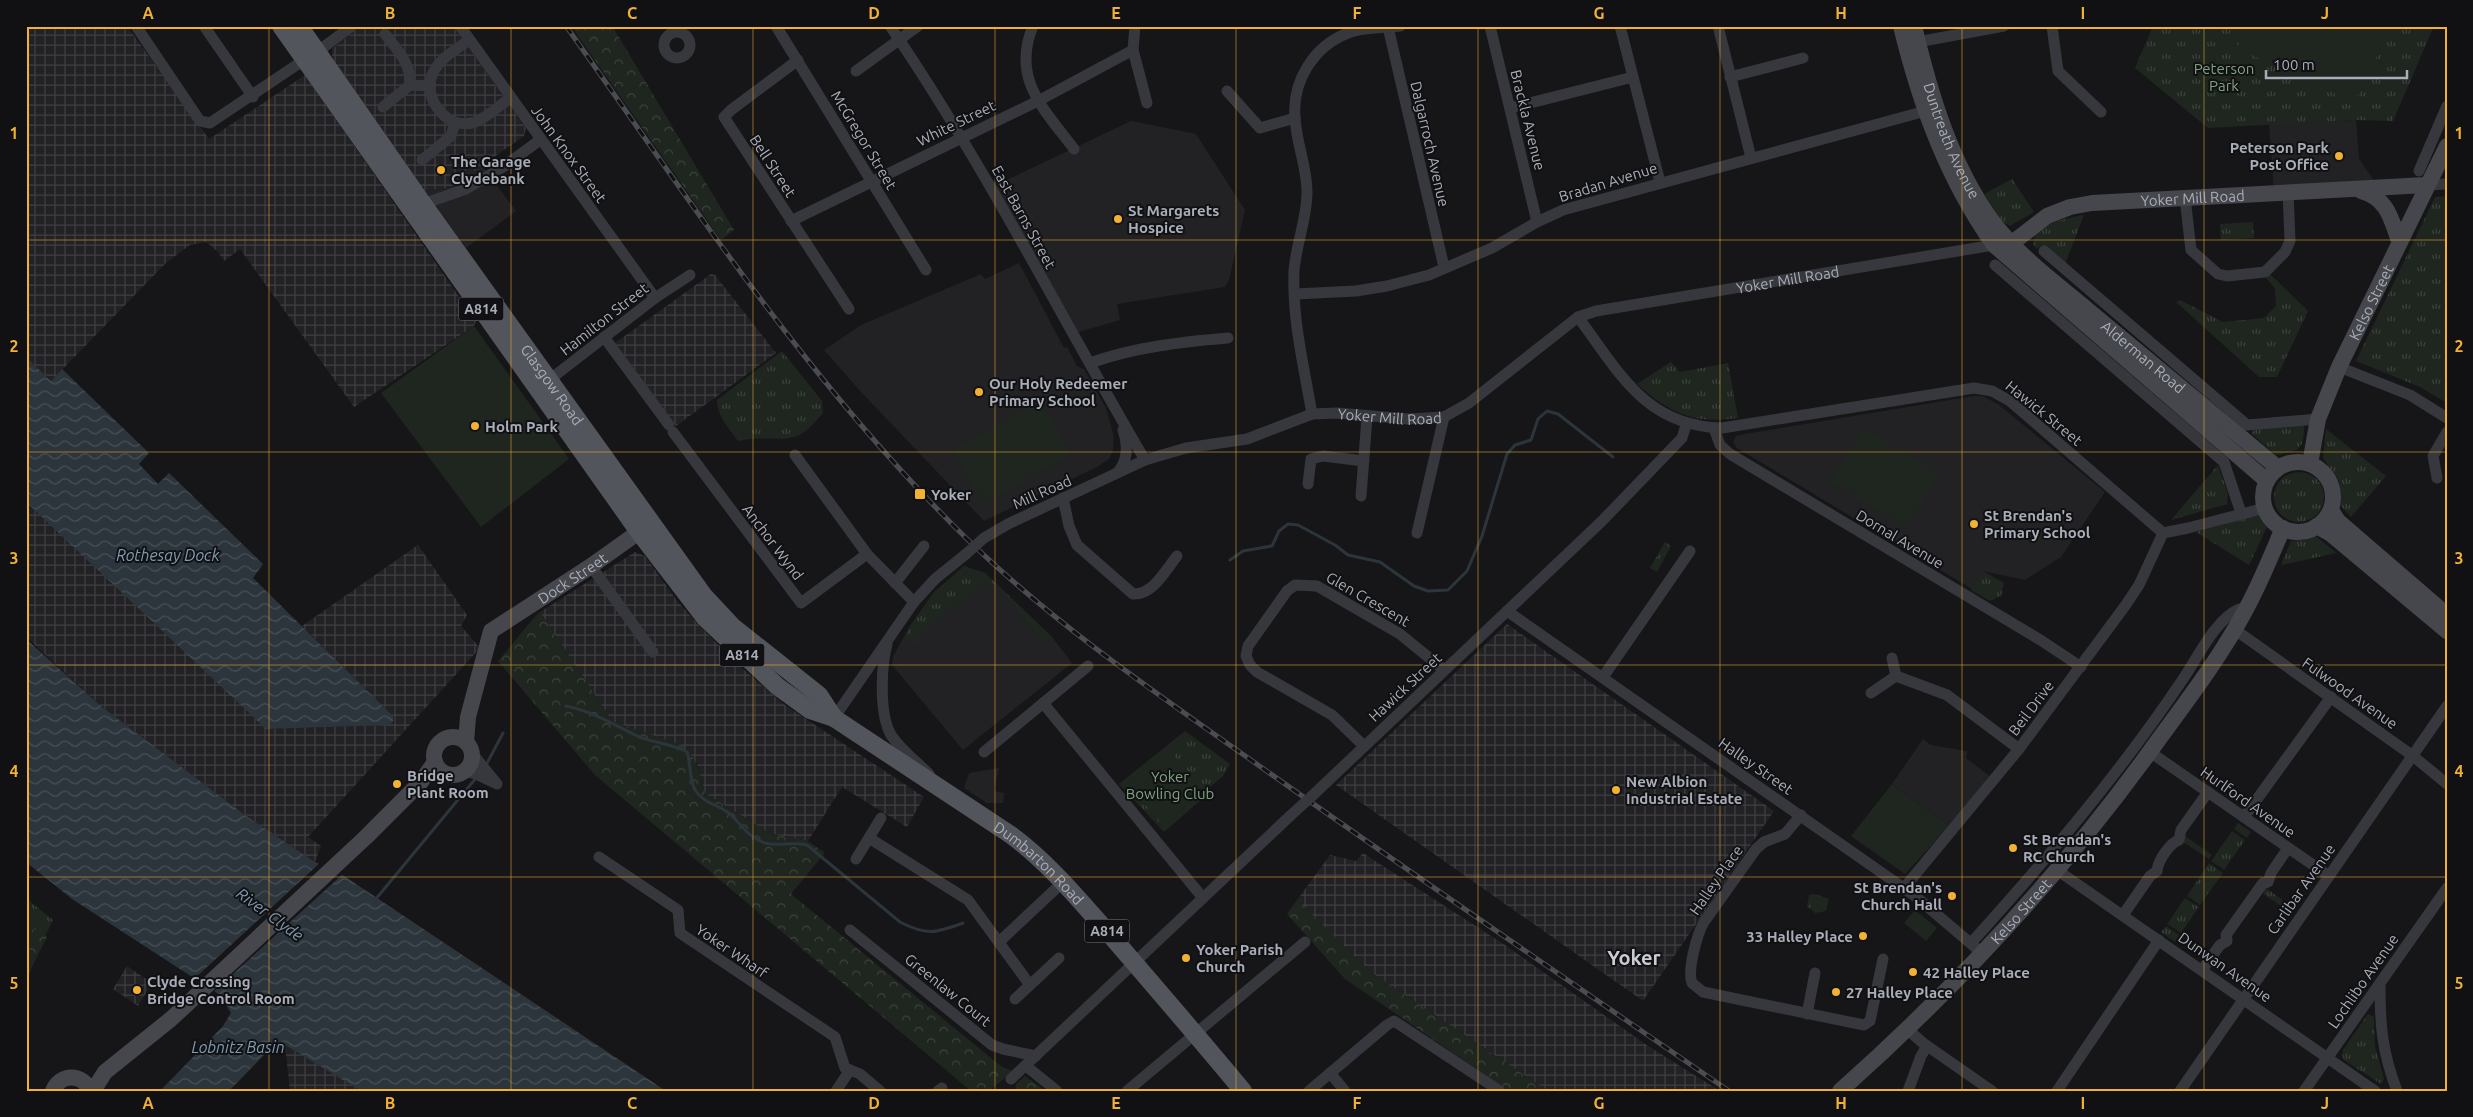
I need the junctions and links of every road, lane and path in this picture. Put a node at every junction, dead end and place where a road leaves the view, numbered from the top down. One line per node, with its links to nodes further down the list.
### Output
1 (136, 26): 34 (street)
2 (204, 26): 34 (street)
3 (281, 26): 25 (main road, Glasgow Road / A814)
4 (298, 26): 25 (main road, Glasgow Road / A814)
5 (352, 26): 25 (street)
6 (460, 26): 22 (street, John Knox Street)
7 (776, 26): 27 (street, McGregor Street)
8 (890, 26): 23 (street, East Barns Street)
9 (918, 26): 23 (street)
10 (1034, 26): 36 (street)
11 (1135, 26): 24 (street)
12 (1400, 26): 19 (street)
13 (1490, 26): 40 (street, Brackla Avenue)
14 (1620, 26): 30 (street)
15 (1718, 26): 29 (street)
16 (1901, 26): 21 (street, Duntreath Avenue)
17 (2004, 26): 21 (street)
18 (2052, 26): 42 (street)
19 (1388, 27): 43 (street); 66 (street, Dalgarroch Avenue)
20 (386, 34): 31 (street)
21 (1912, 38): 41 (street, Duntreath Avenue)
22 (469, 40): 32 (street); 35 (street, John Knox Street)
23 (900, 40): 28 (street); 45 (street, East Barns Street)
24 (1133, 50): 36 (street, White Street); 37 (street)
25 (311, 56): 34 (street); 58 (main road, Glasgow Road / A814); 78 (main road, Glasgow Road / A814)
26 (1803, 58): 29 (street)
27 (798, 60): 52 (street, McGregor Street); 59 (street, Bell Street)
28 (856, 70)
29 (1730, 77): 49 (street)
30 (1633, 78): 40 (street); 53 (street)
31 (410, 85): 32 (street); 39 (street)
32 (430, 86): 44 (street)
33 (1227, 91): 43 (street)
34 (253, 97)
35 (510, 98): 44 (street); 46 (street, John Knox Street)
36 (1038, 101): 45 (street, White Street); 48 (street)
37 (1147, 103)
38 (2447, 106): 51 (street, Kelso Street)
39 (383, 107)
40 (1510, 108): 60 (street, Brackla Avenue)
41 (1931, 110): 49 (street, Bradan Avenue); 62 (street, Duntreath Avenue); 63 (street, Duntreath Avenue)
42 (2101, 112)
43 (1295, 118): 69 (street)
44 (455, 123): 50 (street)
45 (961, 136): 52 (street, White Street); 76 (street, East Barns Street)
46 (540, 140): 58 (street); 71 (street, John Knox Street)
47 (2447, 146): 51 (street, Kelso Street)
48 (1074, 149)
49 (1751, 158): 53 (street, Bradan Avenue)
50 (422, 160)
51 (2423, 178): 54 (street, Yoker Mill Road); 55 (street, Yoker Mill Road); 61 (street, Kelso Street)
52 (872, 182): 59 (street, White Street); 67 (street, McGregor Street)
53 (1660, 182): 60 (street, Bradan Avenue)
54 (2447, 184)
55 (2356, 190): 56 (street, Yoker Mill Road); 61 (street, Yoker Mill Road)
56 (2288, 191): 57 (street, Yoker Mill Road); 57 (street)
57 (2185, 198): 62 (street, Yoker Mill Road)
58 (423, 204): 78 (main road, Glasgow Road / A814)
59 (791, 222): 72 (street, Bell Street)
60 (1537, 222): 66 (street, Bradan Avenue)
61 (2399, 242): 77 (street, Kelso Street)
62 (2012, 243): 63 (street, Yoker Mill Road); 93 (street, Alderman Road)
63 (1994, 245): 70 (street, Alderman Road); 73 (street, Yoker Mill Road)
64 (2044, 251): 84 (street, Alderman Road)
65 (1995, 265): 70 (street, Alderman Road)
66 (1444, 267): 69 (street, Bradan Avenue)
67 (926, 270)
68 (690, 275): 71 (street, Hamilton Street)
69 (1295, 294): 80 (street)
70 (2039, 294): 96 (street, Alderman Road); 102 (street, Alderman Road)
71 (655, 298): 74 (street, Hamilton Street)
72 (849, 309)
73 (1578, 317): 82 (street, Yoker Mill Road); 85 (street)
74 (604, 337): 78 (street, Hamilton Street); 110 (street, Anchor Wynd)
75 (1228, 338): 76 (street)
76 (1090, 363): 79 (street, East Barns Street)
77 (2339, 367): 83 (street); 84 (street, Kelso Street)
78 (544, 384): 104 (main road, Glasgow Road / A814)
79 (1117, 412): 90 (street, East Barns Street); 94 (street, East Barns Street)
80 (1312, 414): 81 (street, Yoker Mill Road); 88 (street, Yoker Mill Road)
81 (1367, 416): 82 (street, Yoker Mill Road); 91 (street)
82 (1444, 417): 106 (street)
83 (2447, 418)
84 (2318, 419): 92 (street, Kelso Street)
85 (1687, 425): 86 (street, Hawick Street); 116 (street, Hawick Street)
86 (1718, 428): 107 (street, Hawick Street); 124 (street, Dornal Avenue)
87 (2447, 432): 95 (street)
88 (1247, 439): 90 (street, Mill Road)
89 (795, 455): 110 (street)
90 (1145, 460): 94 (street, Mill Road)
91 (1364, 461): 97 (street); 98 (street)
92 (2310, 464): 93 (street); 101 (street)
93 (2278, 468): 96 (street)
94 (1116, 474): 99 (street, Mill Road)
95 (2437, 478)
96 (2267, 481): 100 (street)
97 (1308, 484)
98 (1361, 496)
99 (1063, 498): 111 (street); 114 (street, Mill Road, bridge)
100 (2265, 508): 102 (street); 105 (street)
101 (2331, 510): 103 (street); 117 (street)
102 (2242, 513): 107 (street)
103 (2317, 526): 105 (street); 119 (street)
104 (645, 528): 112 (street, Dock Street); 132 (main road, Glasgow Road / A814); 133 (main road, Glasgow Road / A814)
105 (2283, 528): 115 (street, Kelso Street)
106 (1417, 533)
107 (2163, 533): 124 (street, Beil Drive)
108 (924, 546): 113 (street)
109 (1690, 551): 127 (street)
110 (867, 554): 113 (street)
111 (1177, 556)
112 (592, 566): 121 (street); 134 (street, Dock Street)
113 (895, 583): 114 (street)
114 (914, 602): 120 (street, Mill Road)
115 (2245, 610): 118 (street, Kelso Street); 164 (street, Kelso Street)
116 (1507, 611): 125 (street, Hawick Street); 127 (street, Halley Street)
117 (2447, 615)
118 (2234, 629): 129 (street, Fulwood Avenue); 138 (street, Kelso Street)
119 (2447, 631)
120 (888, 638): 133 (street, Mill Road); 144 (street, Mill Road)
121 (652, 652)
122 (1892, 658): 126 (street)
123 (1088, 666): 130 (street)
124 (2081, 667): 136 (street, Beil Drive)
125 (1444, 670): 135 (street, Hawick Street); 135 (street, Glen Crescent)
126 (1896, 676): 128 (street); 136 (street)
127 (1603, 677): 145 (street, Halley Street)
128 (1871, 693)
129 (2331, 698): 139 (street, Fulwood Avenue); 146 (street)
130 (1043, 703): 137 (street); 157 (street)
131 (2447, 706): 139 (street, Carlibar Avenue)
132 (810, 710): 133 (main road, Dumbarton Road / A814)
133 (834, 718): 144 (main road, Dumbarton Road / A814)
134 (463, 744): 140 (street); 141 (street); 141 (street)
135 (1364, 746): 157 (street, Hawick Street, bridge)
136 (2019, 749): 155 (street, Beil Drive)
137 (984, 752)
138 (2150, 752): 143 (street, Hurlford Avenue); 152 (street, Kelso Street)
139 (2413, 756): 142 (street, Fulwood Avenue); 153 (street, Carlibar Avenue)
140 (440, 767): 141 (street); 184 (street)
141 (465, 771)
142 (2447, 784)
143 (2208, 792): 146 (street, Hurlford Avenue); 159 (street)
144 (949, 794): 154 (main road, Dumbarton Road / A814)
145 (1801, 816): 155 (street, Halley Street); 174 (street, Halley Place)
146 (2244, 817): 149 (street, Hurlford Avenue)
147 (881, 818): 148 (street)
148 (869, 838): 151 (street); 162 (street)
149 (2288, 848): 153 (street, Hurlford Avenue); 168 (street)
150 (599, 857): 181 (street, Yoker Wharf)
151 (856, 859)
152 (2057, 870): 159 (street, Dunwan Avenue); 164 (street, Kelso Street)
153 (2329, 876): 172 (street, Carlibar Avenue)
154 (1063, 882): 162 (street); 167 (main road, Dumbarton Road / A814)
155 (1904, 888): 164 (street, Halley Street)
156 (2447, 888): 158 (street, Lochlibo Avenue)
157 (1203, 898): 167 (street, Hawick Street)
158 (2442, 901): 170 (street, Lochlibo Avenue)
159 (2123, 914): 161 (street, Dunwan Avenue)
160 (850, 930): 178 (street, Greenlaw Court)
161 (2160, 940): 168 (street, Dunwan Avenue); 197 (street)
162 (999, 942): 171 (street)
163 (1305, 942): 176 (street)
164 (1977, 948): 175 (street, Kelso Street)
165 (1059, 958): 171 (street)
166 (1883, 960): 174 (street, Halley Place)
167 (1135, 963): 176 (main road, Dumbarton Road / A814); 178 (street, Hawick Street)
168 (2202, 970): 172 (street, Dunwan Avenue)
169 (1815, 973): 174 (street)
170 (2380, 984): 179 (street, Lochlibo Avenue); 201 (street)
171 (1030, 985): 173 (street)
172 (2243, 998): 179 (street, Dunwan Avenue); 198 (street, Carlibar Avenue)
173 (1015, 999)
174 (1807, 1014)
175 (1908, 1029): 177 (street); 194 (street, Kelso Street)
176 (1195, 1034): 189 (street); 190 (main road, Dumbarton Road / A814)
177 (1927, 1046): 195 (street); 196 (street)
178 (1036, 1056): 180 (street, Hawick Street)
179 (2327, 1057): 199 (street, Lochlibo Avenue); 200 (street, Dunwan Avenue)
180 (1026, 1066): 183 (street, Hawick Street); 188 (street)
181 (850, 1070): 186 (street); 187 (street, Yoker Wharf)
182 (1330, 1073): 191 (street); 192 (street); 193 (street)
183 (1011, 1079)
184 (88, 1087): 185 (street)
185 (53, 1091)
186 (836, 1091)
187 (880, 1091)
188 (1057, 1091)
189 (1127, 1091)
190 (1243, 1091)
191 (1309, 1091)
192 (1345, 1091)
193 (1500, 1091)
194 (1840, 1091)
195 (1908, 1091)
196 (1992, 1091)
197 (2057, 1091)
198 (2180, 1091)
199 (2304, 1091)
200 (2375, 1091)
201 (2397, 1091)

